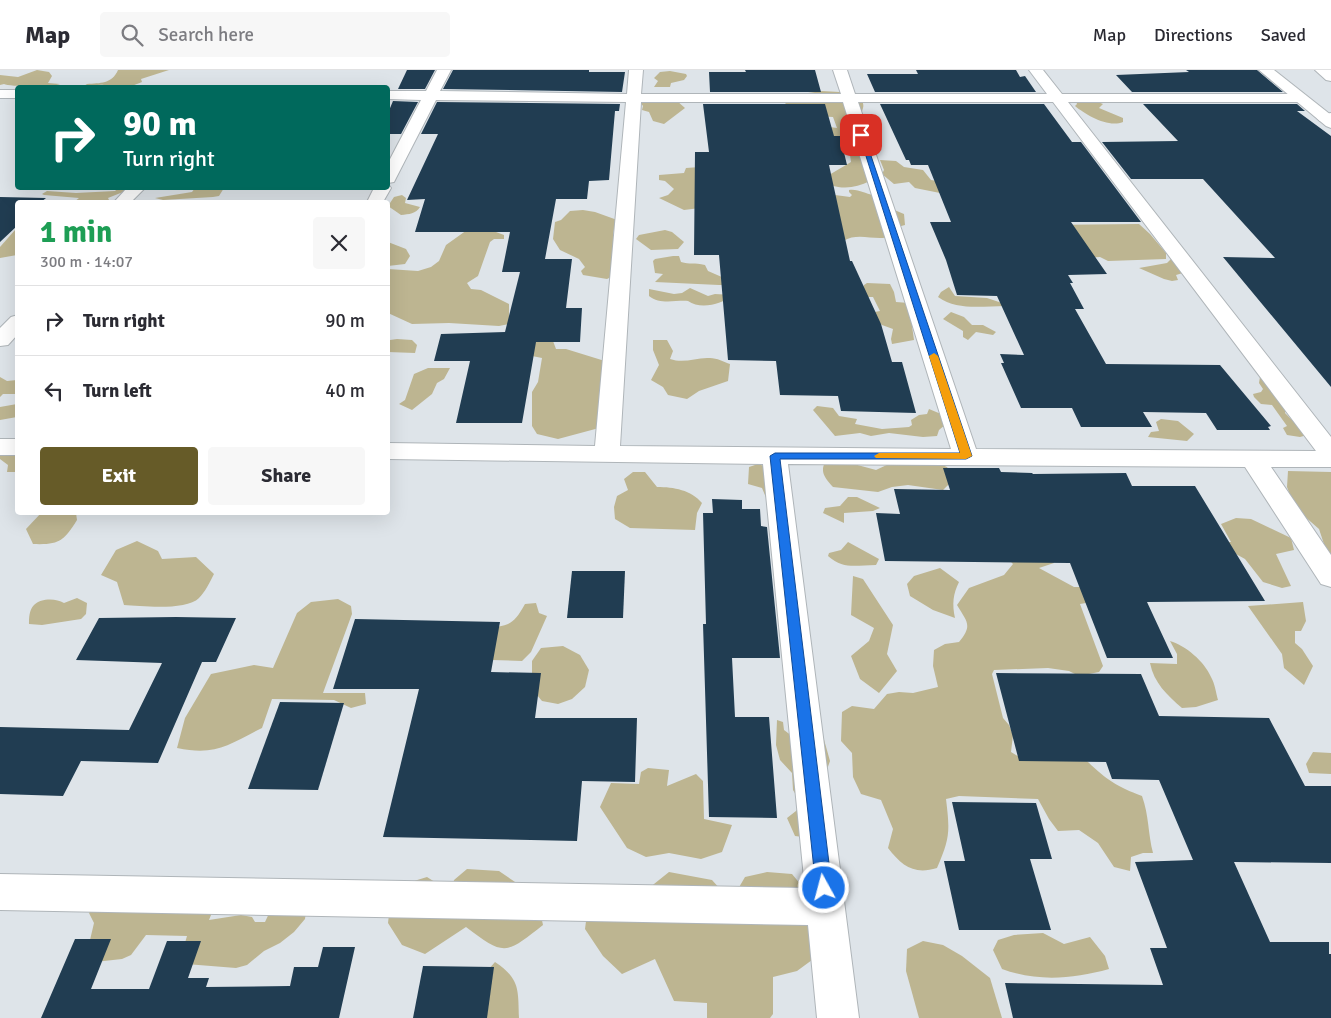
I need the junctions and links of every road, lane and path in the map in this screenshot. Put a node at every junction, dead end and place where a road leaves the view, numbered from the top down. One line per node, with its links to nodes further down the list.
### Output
1 (444, 70): 10 (main road)
2 (636, 70): 11 (main road)
3 (840, 70): 12 (main road)
4 (1036, 70): 13 (main road)
5 (1266, 70): 14 (main road)
6 (1322, 70): 7 (main road)
7 (1331, 77)
8 (10, 94): 15 (main road)
9 (390, 95): 10 (main road)
10 (431, 95): 11 (main road); 17 (main road)
11 (633, 98): 12 (main road); 25 (main road)
12 (849, 98): 13 (main road); 28 (main road)
13 (1057, 98): 14 (main road); 26 (main road)
14 (1300, 98): 16 (main road)
15 (0, 104)
16 (1329, 119)
17 (390, 174)
18 (134, 190): 19 (main road)
19 (124, 200)
20 (15, 324): 21 (main road)
21 (0, 340)
22 (0, 446): 23 (main road)
23 (15, 447)
24 (390, 451): 25 (main road)
25 (607, 454): 27 (main road)
26 (1331, 454)
27 (775, 456): 28 (main road); 33 (main road)
28 (966, 456): 29 (main road)
29 (1252, 458): 30 (main road); 31 (main road)
30 (1331, 459)
31 (1331, 577)
32 (0, 892): 33 (main road)
33 (826, 907): 34 (main road)
34 (838, 1018)

